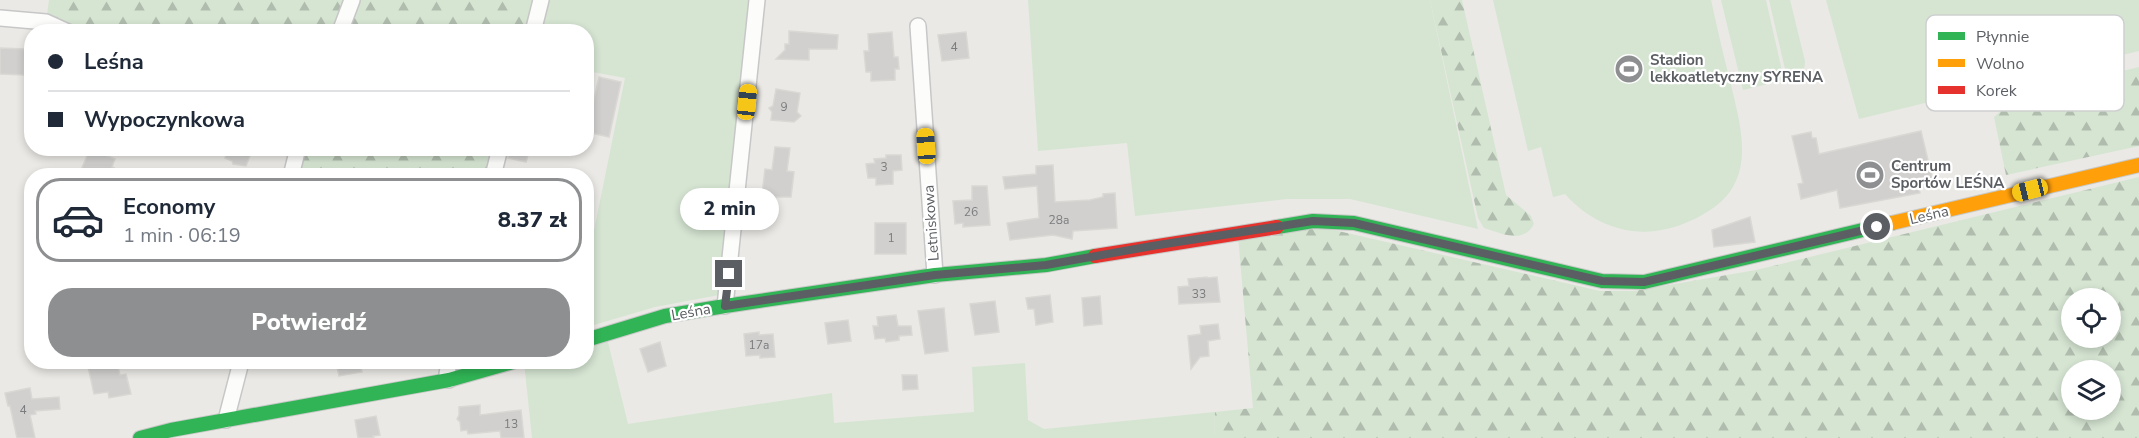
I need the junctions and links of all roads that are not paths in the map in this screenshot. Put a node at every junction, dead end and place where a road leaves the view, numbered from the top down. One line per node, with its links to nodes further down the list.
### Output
1 (352, 0): 6 (street)
2 (541, 0): 7 (street)
3 (757, 0): 11 (street)
4 (0, 18): 5 (street)
5 (50, 24)
6 (343, 24)
7 (534, 24)
8 (918, 26): 10 (street, Letniskowa)
9 (2139, 165): 10 (street, Leśna)
10 (935, 275): 11 (street, Leśna)
11 (725, 306): 12 (street, Leśna)
12 (594, 337)
13 (239, 369): 17 (street)
14 (450, 369): 16 (street)
15 (488, 369): 16 (street)
16 (449, 380): 17 (street)
17 (226, 420): 18 (street)
18 (140, 438)

